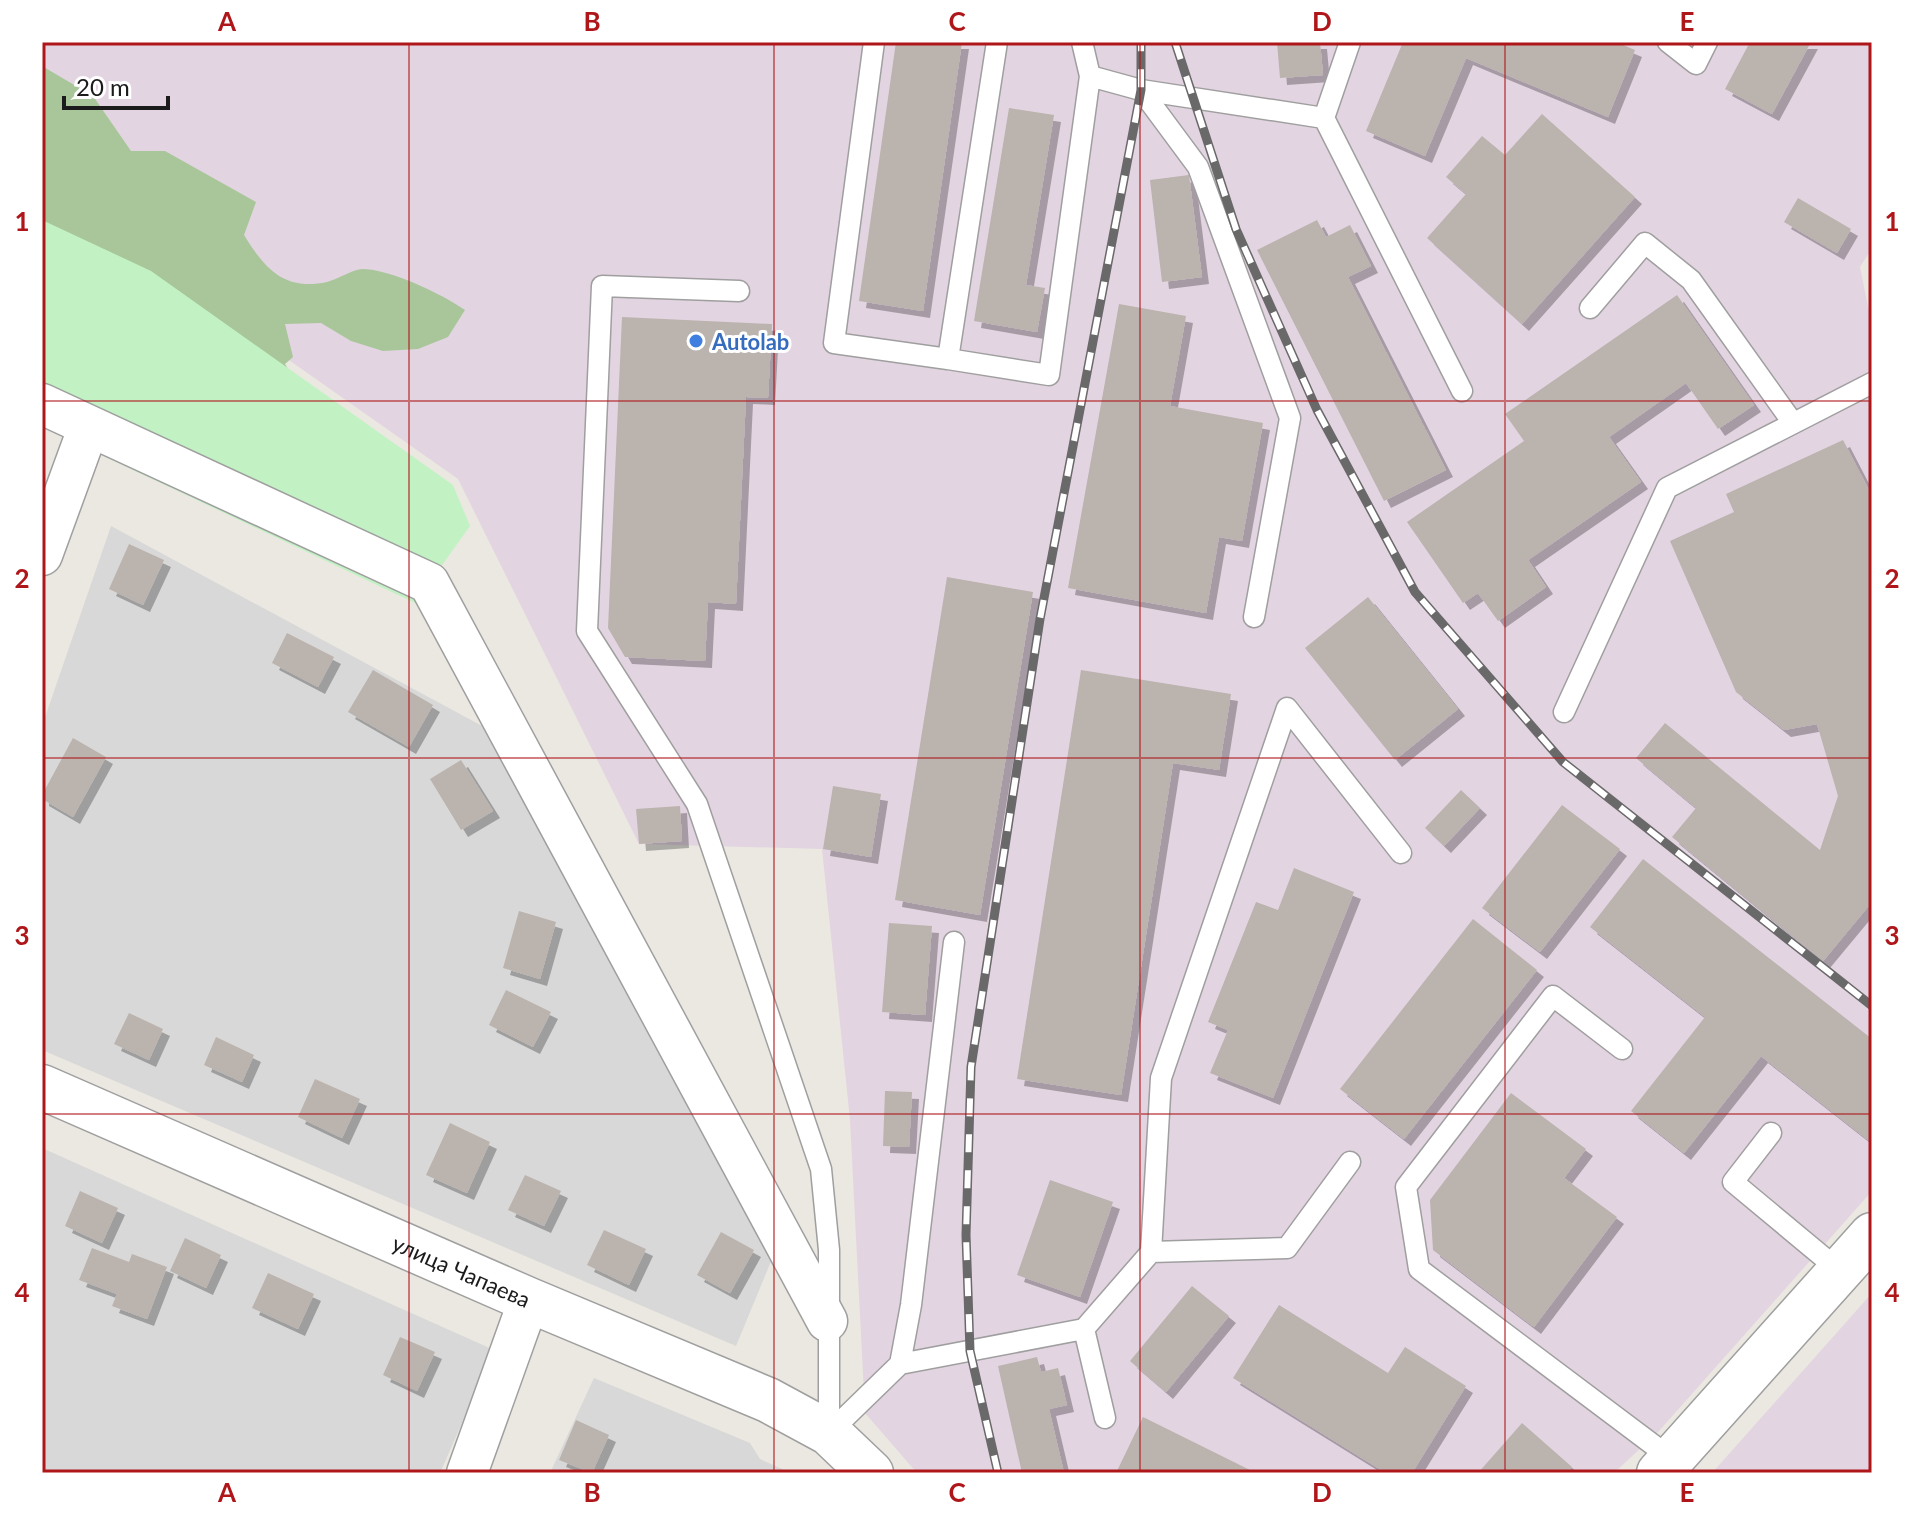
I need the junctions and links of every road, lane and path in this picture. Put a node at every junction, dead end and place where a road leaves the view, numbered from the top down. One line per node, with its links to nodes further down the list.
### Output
1 (874, 42): 12 (lane)
2 (997, 42): 12 (lane)
3 (1082, 42): 7 (lane)
4 (1350, 42): 9 (lane)
5 (1668, 42): 6 (lane)
6 (1707, 42)
7 (1090, 76): 8 (lane); 12 (lane)
8 (1141, 90): 9 (lane); 19 (lane)
9 (1324, 118): 14 (lane)
10 (739, 291): 31 (lane)
11 (1590, 308): 16 (lane)
12 (948, 359)
13 (1872, 383): 16 (lane)
14 (1462, 391)
15 (42, 404): 17 (street)
16 (1793, 423): 20 (lane)
17 (89, 426): 18 (street); 31 (street)
18 (42, 555)
19 (1254, 617)
20 (1564, 712)
21 (1401, 853): 28 (lane)
22 (954, 942): 33 (lane)
23 (1622, 1049): 36 (lane)
24 (42, 1087): 30 (street, улица Чапаева)
25 (1771, 1133): 29 (lane)
26 (1350, 1162): 28 (lane)
27 (1872, 1235): 29 (street)
28 (1151, 1252): 32 (lane)
29 (1840, 1271): 36 (street)
30 (529, 1300): 35 (street, улица Чапаева); 37 (street)
31 (827, 1321): 35 (lane)
32 (1084, 1329): 33 (lane); 34 (lane)
33 (900, 1364): 35 (lane)
34 (1105, 1418)
35 (829, 1433): 38 (street, улица Чапаева)
36 (1666, 1466)
37 (467, 1473)
38 (871, 1473)

